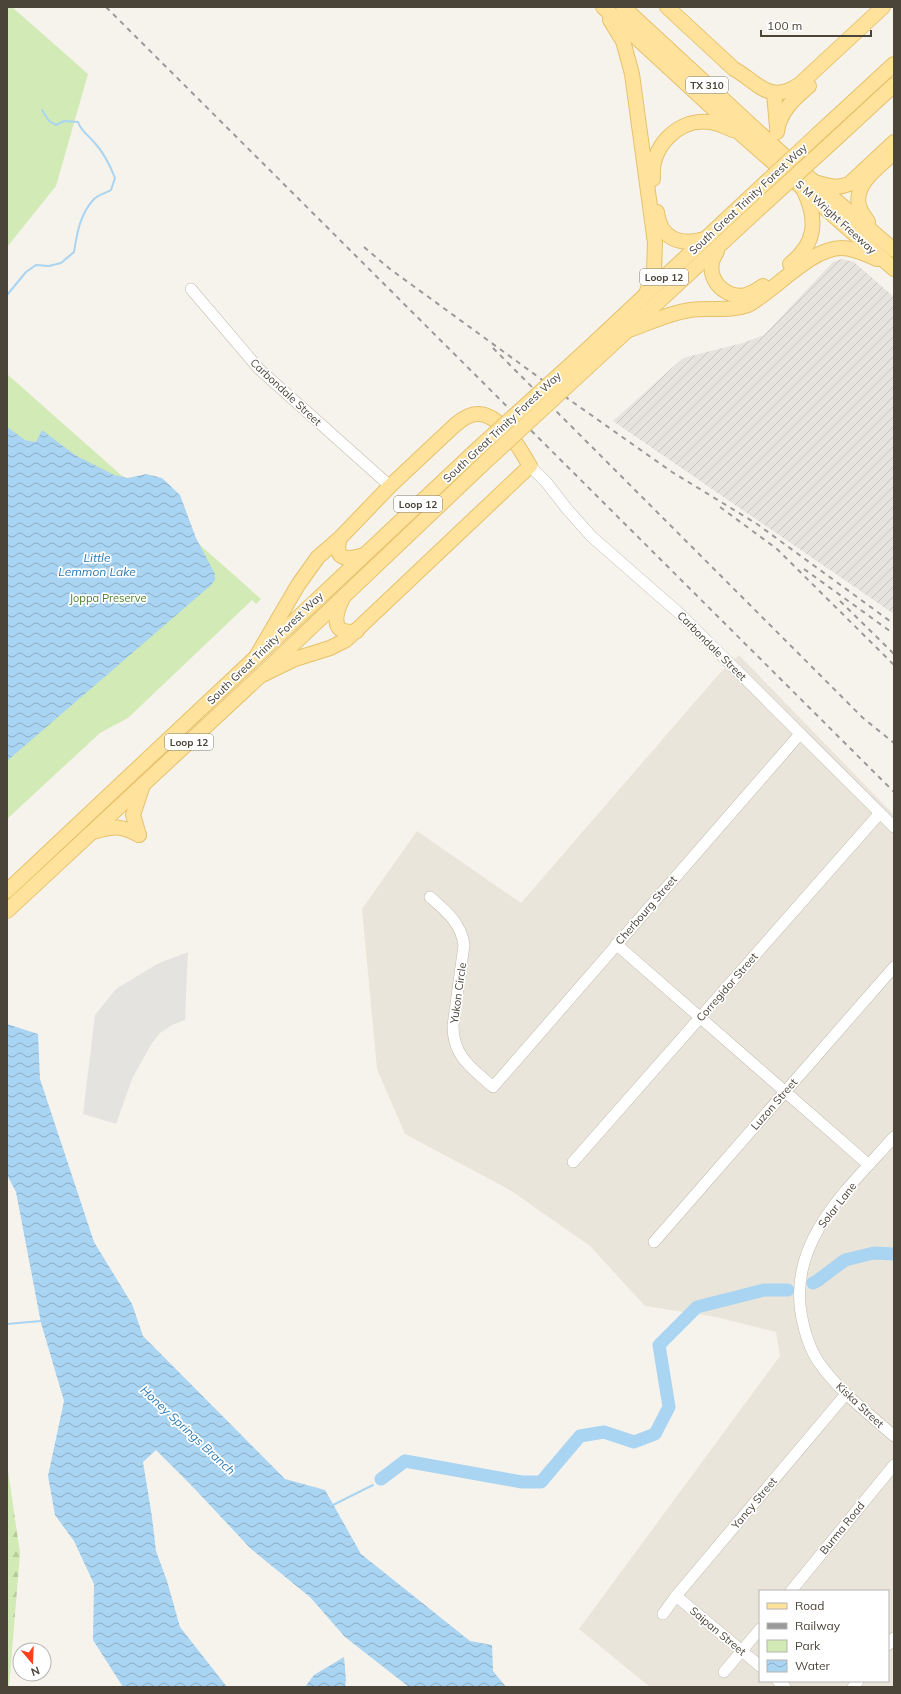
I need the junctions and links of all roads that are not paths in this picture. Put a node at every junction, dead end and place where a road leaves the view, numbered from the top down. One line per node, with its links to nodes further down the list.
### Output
1 (602, 7): 11 (main road, TX 310); 23 (main road)
2 (623, 7): 14 (main road, TX 310)
3 (667, 7): 9 (main road)
4 (883, 7): 9 (main road)
5 (894, 8): 8 (main road)
6 (894, 64): 18 (main road, South Great Trinity Forest Way / Loop 12, bridge)
7 (894, 85): 19 (main road, South Great Trinity Forest Way / Loop 12, bridge)
8 (800, 94): 9 (main road); 10 (main road)
9 (774, 96): 10 (main road)
10 (777, 132): 14 (main road)
11 (741, 134): 16 (main road, S M Wright Freeway / TX 310); 18 (main road)
12 (894, 142): 15 (main road)
13 (894, 153): 17 (main road)
14 (791, 162): 15 (main road, S M Wright Freeway / TX 310)
15 (816, 183): 17 (main road, S M Wright Freeway / TX 310)
16 (802, 187): 19 (main road); 21 (main road, S M Wright Freeway / TX 310)
17 (878, 236): 20 (main road, S M Wright Freeway / TX 310)
18 (705, 239): 23 (main road, South Great Trinity Forest Way / Loop 12)
19 (719, 248): 24 (main road, South Great Trinity Forest Way / Loop 12)
20 (894, 250)
21 (891, 267): 24 (main road)
22 (191, 289): 27 (street, Carbondale Street)
23 (646, 294): 25 (main road, South Great Trinity Forest Way / Loop 12)
24 (629, 330): 25 (main road, South Great Trinity Forest Way / Loop 12)
25 (583, 362): 29 (main road, South Great Trinity Forest Way / Loop 12, bridge); 30 (main road, South Great Trinity Forest Way / Loop 12, bridge)
26 (530, 466): 27 (main road); 31 (main road); 34 (street, Carbondale Street)
27 (390, 486): 28 (main road)
28 (340, 538): 29 (main road); 32 (main road)
29 (364, 554): 32 (main road, South Great Trinity Forest Way / Loop 12)
30 (346, 594): 31 (main road); 33 (main road, South Great Trinity Forest Way / Loop 12)
31 (357, 632): 33 (main road)
32 (256, 657): 35 (main road, South Great Trinity Forest Way / Loop 12)
33 (260, 676): 36 (main road, South Great Trinity Forest Way / Loop 12)
34 (800, 734): 38 (street, Carbondale Street); 44 (street, Cherbourg Street)
35 (146, 762): 37 (main road); 41 (main road, South Great Trinity Forest Way / Loop 12)
36 (143, 786): 37 (main road, South Great Trinity Forest Way / Loop 12); 40 (main road)
37 (118, 809): 40 (main road, South Great Trinity Forest Way / Loop 12)
38 (880, 813): 39 (street, Carbondale Street); 46 (street, Corregidor Street)
39 (894, 827)
40 (91, 833): 43 (main road, South Great Trinity Forest Way / Loop 12)
41 (7, 891)
42 (430, 897): 47 (street, Yukon Circle)
43 (7, 911)
44 (616, 944): 46 (street); 47 (street, Cherbourg Street)
45 (894, 967): 48 (street, Luzon Street)
46 (700, 1017): 48 (street); 50 (street, Corregidor Street)
47 (493, 1087)
48 (785, 1091): 51 (street); 52 (street, Luzon Street)
49 (894, 1137): 51 (street, Solar Lane)
50 (573, 1162)
51 (869, 1165): 53 (street, Solar Lane)
52 (654, 1242)
53 (800, 1307): 54 (street, Kiska Street)
54 (846, 1394): 55 (street, Kiska Street); 58 (street, Yancy Street)
55 (894, 1436)
56 (894, 1465): 57 (street, Burma Road)
57 (792, 1590)
58 (676, 1596): 59 (street, Yancy Street); 61 (street, Saipan Street)
59 (663, 1614)
60 (759, 1630): 61 (street)
61 (742, 1651): 62 (street, Saipan Street); 63 (street)
62 (759, 1665)
63 (724, 1672)

